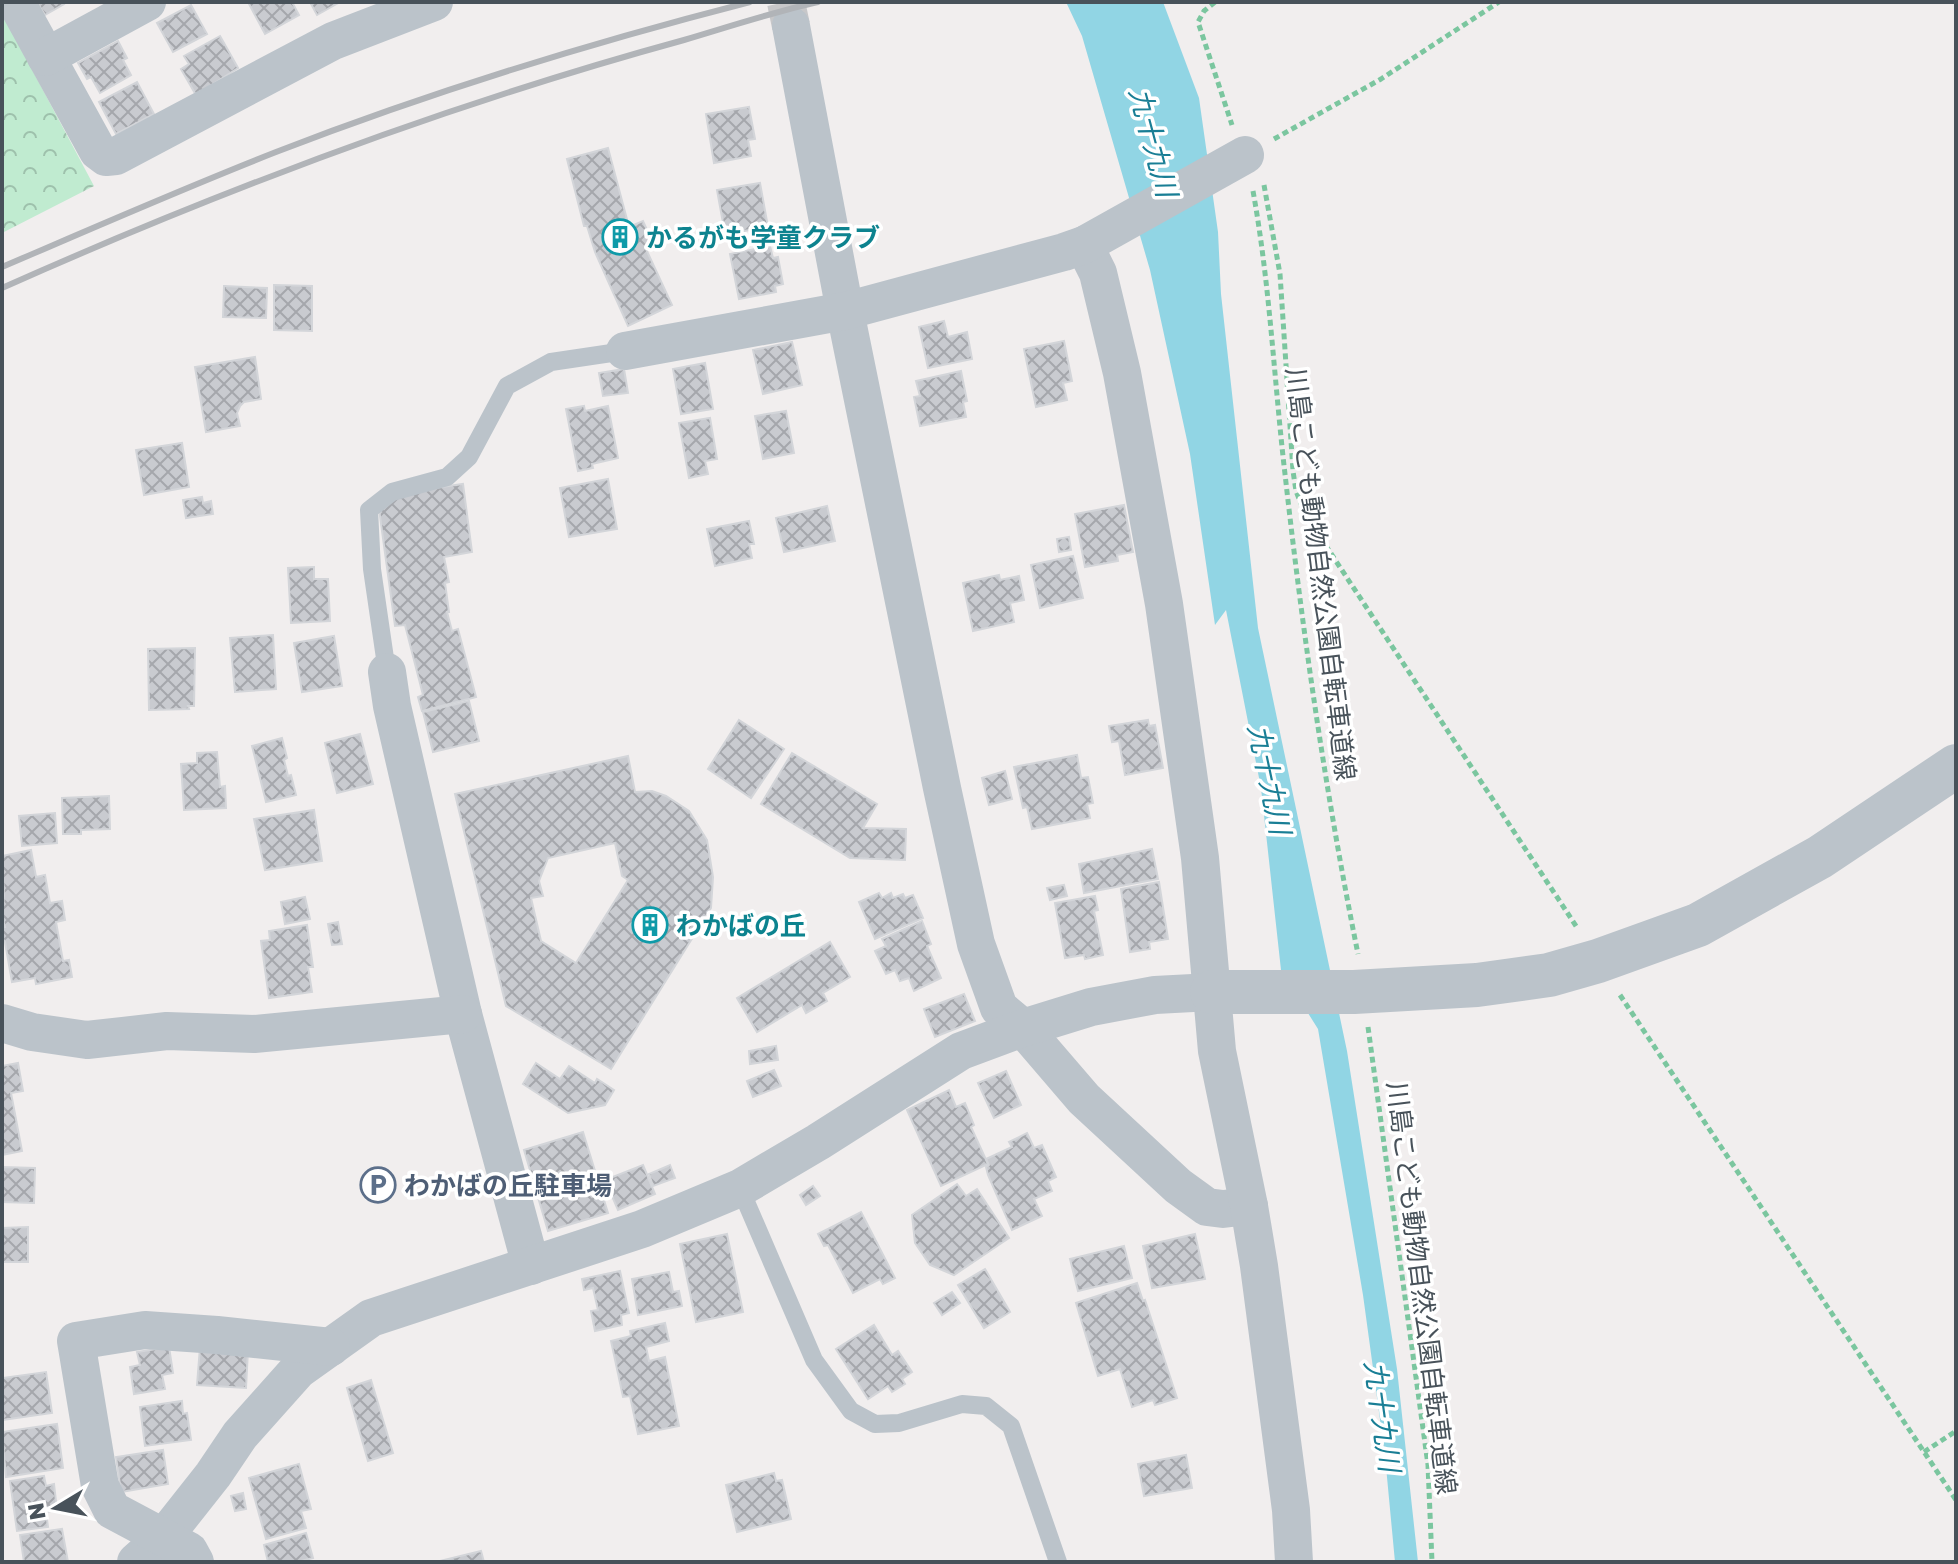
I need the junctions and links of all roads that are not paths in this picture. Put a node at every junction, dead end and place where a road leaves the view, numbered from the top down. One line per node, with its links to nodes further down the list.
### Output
1 (16, 2): 5 (street)
2 (147, 2): 5 (street)
3 (434, 2): 5 (street)
4 (791, 26): 8 (street)
5 (46, 57)
6 (1242, 160): 7 (street)
7 (1091, 241): 8 (street); 12 (street)
8 (845, 311): 9 (street); 15 (street)
9 (625, 351): 10 (lane)
10 (387, 672): 13 (street)
11 (1956, 766): 12 (street)
12 (1218, 992): 15 (street); 17 (street)
13 (463, 1014): 14 (street); 18 (street)
14 (2, 1023)
15 (1023, 1028): 16 (street); 17 (street)
16 (740, 1188): 18 (street); 23 (lane)
17 (1249, 1206): 24 (street)
18 (531, 1266): 19 (street)
19 (331, 1347): 20 (street); 20 (street)
20 (164, 1537): 21 (street); 22 (street)
21 (136, 1562)
22 (195, 1562)
23 (1058, 1562)
24 (1294, 1562)

